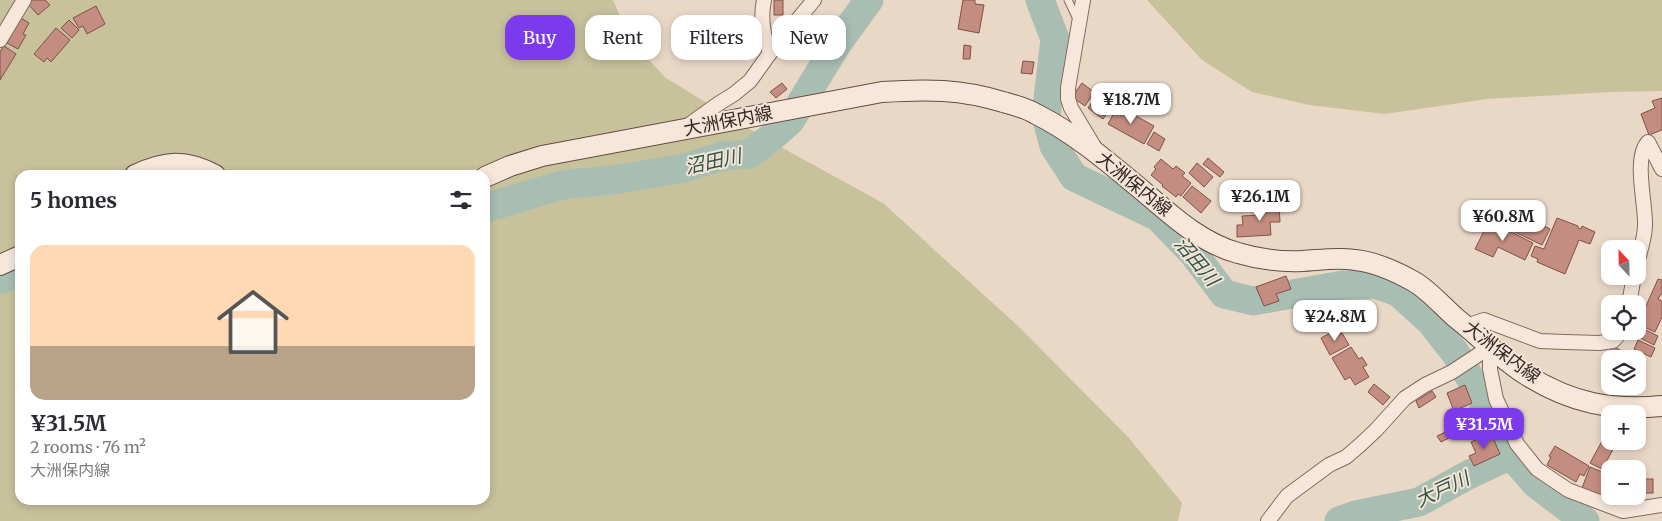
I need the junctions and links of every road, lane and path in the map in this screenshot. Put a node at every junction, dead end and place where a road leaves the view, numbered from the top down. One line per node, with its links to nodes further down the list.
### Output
1 (24, 0): 7 (street)
2 (764, 0): 8 (street)
3 (814, 0): 8 (street)
4 (1068, 0): 6 (lane)
5 (1083, 0): 6 (street)
6 (1079, 24): 10 (street)
7 (0, 40)
8 (770, 53): 9 (street)
9 (682, 130): 10 (main road, 大洲保内線); 14 (main road, 大洲保内線)
10 (1098, 154): 18 (main road, 大洲保内線)
11 (1662, 169): 15 (street)
12 (147, 170): 13 (main road)
13 (204, 170)
14 (490, 175)
15 (1643, 240)
16 (15, 258): 17 (main road)
17 (0, 265)
18 (1466, 326): 19 (street); 20 (main road, 大洲保内線)
19 (1614, 340)
20 (1490, 347): 21 (main road, 大洲保内線); 22 (street); 23 (street)
21 (1662, 406)
22 (1662, 505)
23 (1268, 521)

